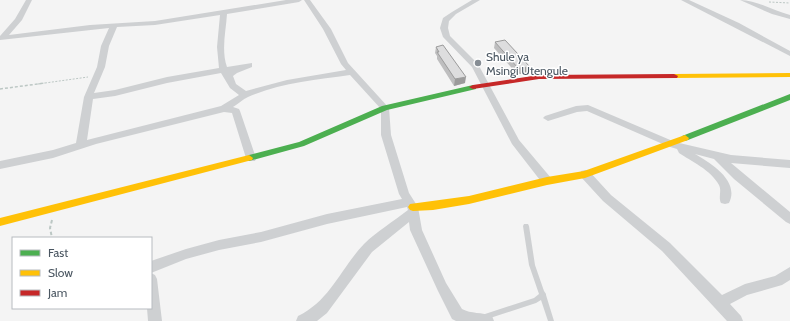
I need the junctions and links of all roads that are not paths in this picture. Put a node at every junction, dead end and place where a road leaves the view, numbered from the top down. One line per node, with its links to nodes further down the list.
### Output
1 (29, 0): 10 (street)
2 (299, 0): 7 (street)
3 (307, 0): 14 (street)
4 (477, 0): 17 (street)
5 (684, 0): 12 (street)
6 (744, 0): 8 (street)
7 (224, 13): 9 (street); 15 (street)
8 (790, 17)
9 (114, 26): 10 (street); 19 (street)
10 (3, 38): 11 (street)
11 (0, 46)
12 (790, 54)
13 (249, 65): 15 (street)
14 (352, 72): 18 (street); 21 (street)
15 (226, 75): 18 (street); 19 (street)
16 (790, 75): 17 (street)
17 (486, 84): 21 (street); 31 (street)
18 (248, 94): 22 (street)
19 (88, 97): 25 (street)
20 (790, 97): 24 (street)
21 (385, 108): 27 (street); 33 (street)
22 (225, 109): 25 (street); 27 (street)
23 (548, 118): 24 (street)
24 (673, 144): 26 (street); 30 (street); 32 (street)
25 (81, 145): 29 (street)
26 (718, 156): 28 (street); 34 (street)
27 (251, 158): 35 (street)
28 (790, 164)
29 (0, 165)
30 (585, 174): 31 (street); 41 (street)
31 (547, 181): 33 (street)
32 (725, 200)
33 (412, 207): 37 (street); 42 (street); 43 (street)
34 (790, 219)
35 (0, 222)
36 (526, 226): 40 (lane)
37 (152, 267)
38 (790, 273): 41 (street)
39 (152, 290): 45 (street)
40 (542, 294): 44 (lane); 46 (lane)
41 (720, 302): 47 (street)
42 (458, 318): 44 (street)
43 (308, 320)
44 (482, 320)
45 (155, 321)
46 (551, 321)
47 (736, 321)

